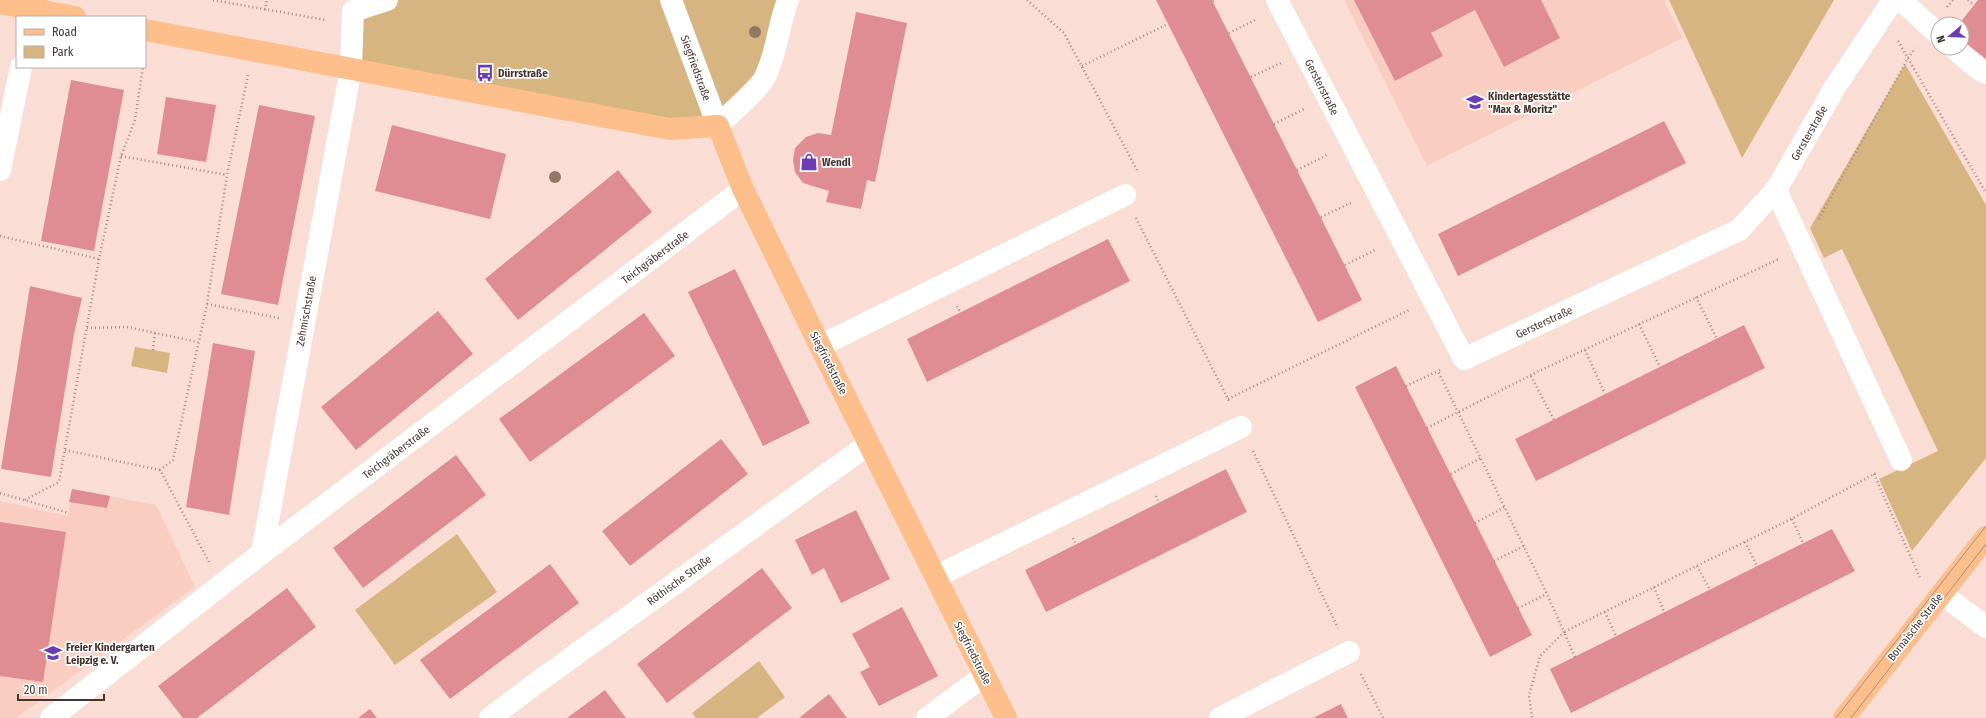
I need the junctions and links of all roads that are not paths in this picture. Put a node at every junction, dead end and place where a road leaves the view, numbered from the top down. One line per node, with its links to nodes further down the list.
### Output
1 (387, 0): 14 (street, Zehmischstraße)
2 (671, 0): 16 (street, Siegfriedstraße)
3 (788, 0): 16 (street)
4 (1901, 0): 10 (street)
5 (0, 3): 8 (main road)
6 (1279, 4): 19 (street, Gersterstraße)
7 (1888, 7): 19 (street, Gersterstraße)
8 (31, 13): 9 (main road)
9 (64, 16)
10 (1930, 27)
11 (146, 30): 14 (main road)
12 (1963, 56): 15 (street)
13 (21, 68): 17 (street)
14 (351, 68): 16 (main road); 26 (street, Zehmischstraße)
15 (1986, 74)
16 (718, 126): 18 (main road, Siegfriedstraße)
17 (0, 170)
18 (743, 189): 21 (main road, Siegfriedstraße); 26 (street, Teichgräberstraße)
19 (1776, 190): 24 (street)
20 (1125, 195): 21 (street)
21 (820, 346): 23 (main road, Siegfriedstraße)
22 (1241, 427): 27 (street)
23 (869, 444): 27 (main road, Siegfriedstraße); 33 (street, Röthische Straße)
24 (1901, 460)
25 (1986, 537): 28 (main road, Bornaische Straße)
26 (262, 553): 32 (street, Teichgräberstraße)
27 (935, 578): 31 (main road, Siegfriedstraße)
28 (1937, 600): 29 (street); 37 (main road, Bornaische Straße)
29 (1986, 627)
30 (1349, 652): 36 (street)
31 (984, 675): 34 (street); 35 (main road, Siegfriedstraße)
32 (51, 718)
33 (490, 718)
34 (927, 718)
35 (1006, 718)
36 (1220, 718)
37 (1844, 718)

